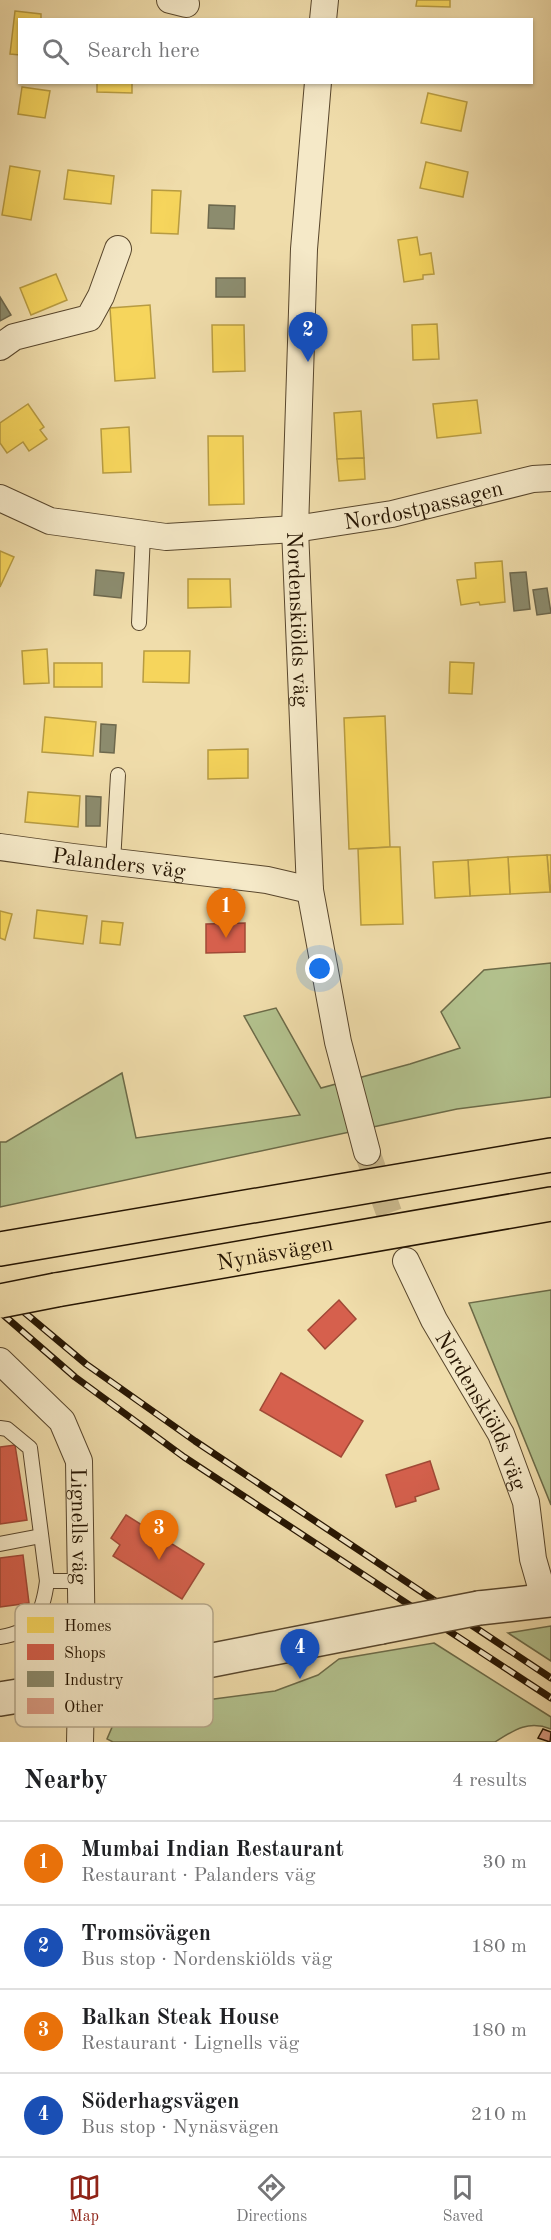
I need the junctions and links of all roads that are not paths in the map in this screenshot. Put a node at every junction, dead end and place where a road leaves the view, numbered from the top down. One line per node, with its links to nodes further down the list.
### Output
1 (325, 0): 2 (street)
2 (323, 18)
3 (318, 84): 8 (street, Nordenskiölds väg)
4 (118, 249): 5 (street)
5 (0, 347)
6 (551, 478): 8 (street, Nordostpassagen)
7 (0, 498): 9 (street, Nordostpassagen)
8 (295, 529): 9 (street, Nordostpassagen); 14 (street, Nordenskiölds väg)
9 (142, 534): 10 (lane)
10 (139, 623)
11 (118, 775): 13 (lane)
12 (0, 846): 13 (street, Palanders väg)
13 (113, 862): 14 (street, Palanders väg)
14 (310, 890): 15 (street, Nordenskiölds väg)
15 (367, 1152)
16 (551, 1155): 18 (highway)
17 (551, 1204): 20 (highway, Nynäsvägen, bridge)
18 (0, 1249)
19 (406, 1261): 27 (street, Nordenskiölds väg)
20 (0, 1301)
21 (0, 1361): 26 (street, Lignells väg)
22 (0, 1428): 23 (lane)
23 (41, 1536): 24 (lane); 25 (lane)
24 (0, 1544)
25 (47, 1581): 26 (lane); 28 (lane)
26 (81, 1581): 29 (street, Lignells väg)
27 (548, 1600): 32 (street, bridge)
28 (44, 1604)
29 (81, 1604)
30 (15, 1632): 31 (lane)
31 (0, 1637)
32 (213, 1660)
33 (15, 1696): 34 (street)
34 (0, 1698)

